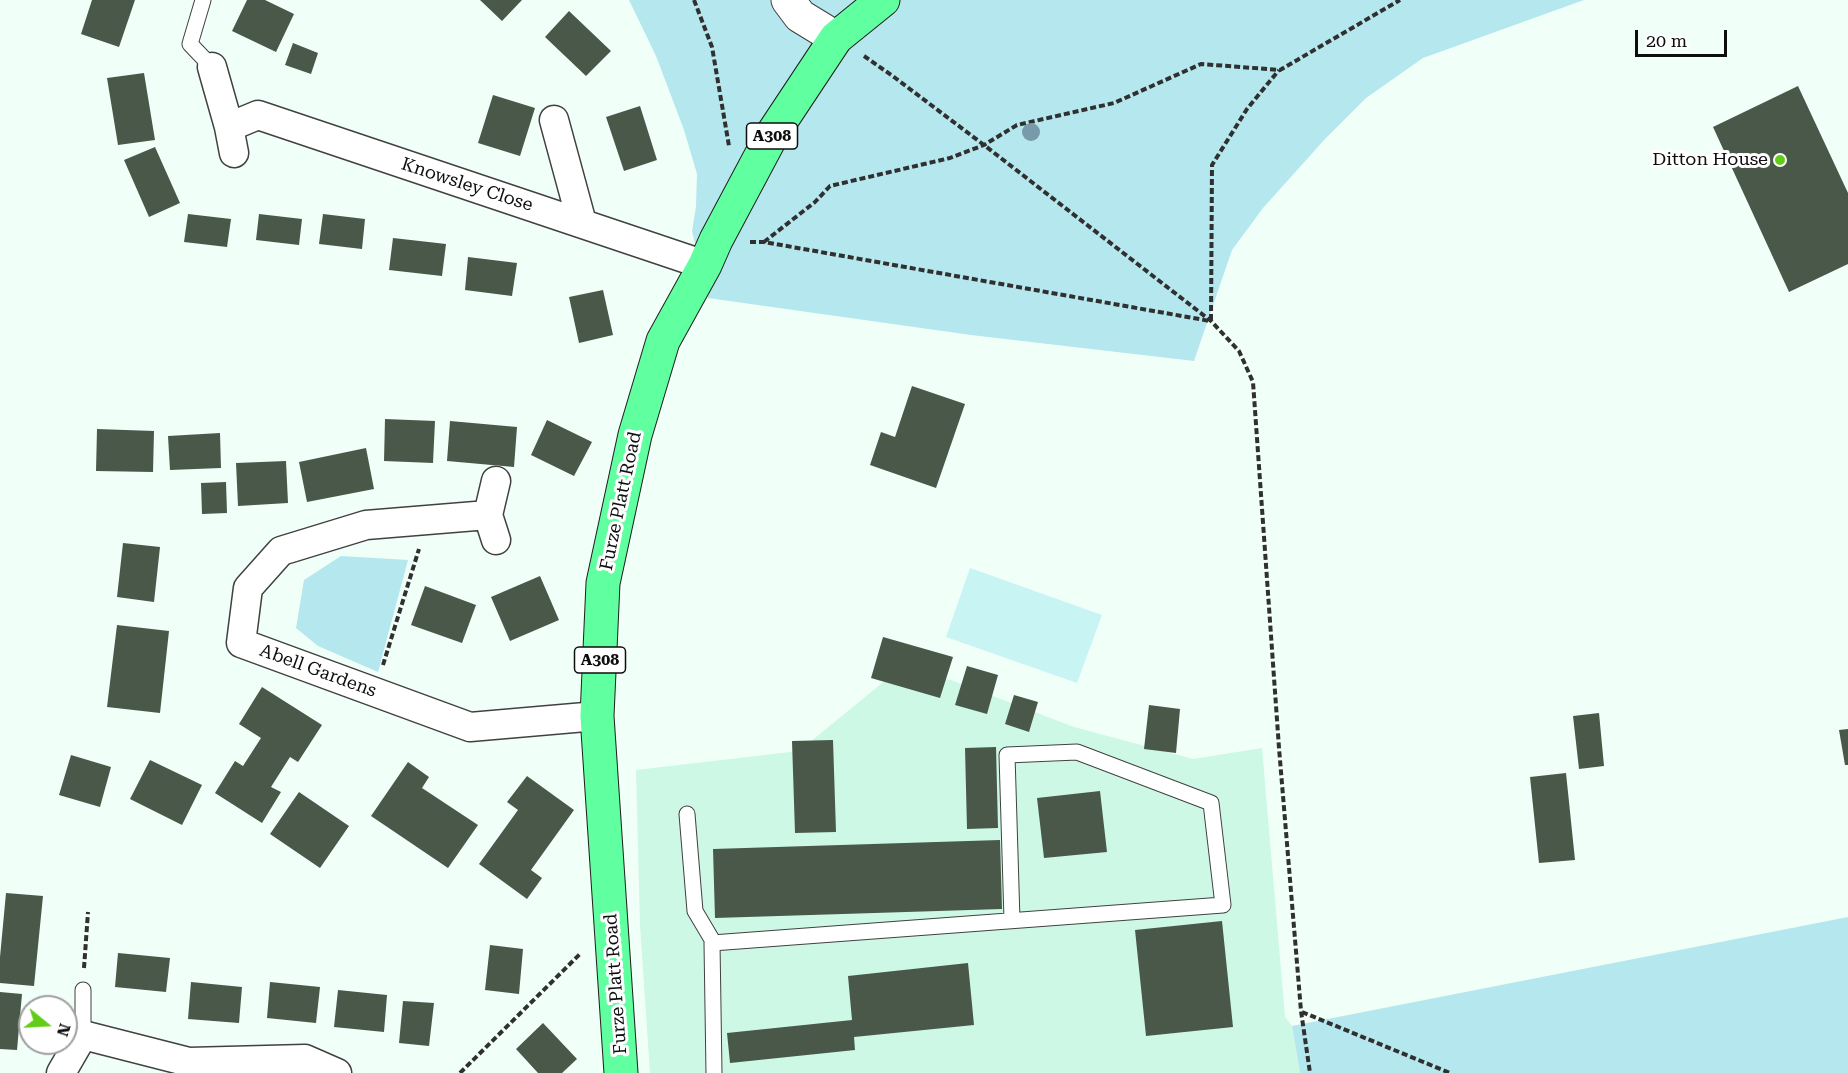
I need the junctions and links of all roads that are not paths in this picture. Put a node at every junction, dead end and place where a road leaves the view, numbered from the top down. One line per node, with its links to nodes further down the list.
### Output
1 (203, 0): 5 (lane)
2 (788, 0): 4 (street)
3 (883, 0): 4 (main road, Furze Platt Road / A308)
4 (836, 38): 8 (main road, Furze Platt Road / A308)
5 (212, 67): 7 (street, Knowsley Close)
6 (554, 120): 7 (street)
7 (582, 223): 8 (street, Knowsley Close)
8 (711, 253): 10 (main road, Furze Platt Road / A308)
9 (496, 481): 10 (street, Abell Gardens)
10 (597, 716): 18 (main road, Furze Platt Road / A308)
11 (687, 814): 13 (lane)
12 (1012, 920): 12 (lane); 13 (lane)
13 (714, 943): 19 (lane)
14 (83, 990): 15 (lane)
15 (83, 1035): 16 (street); 17 (street)
16 (61, 1073)
17 (336, 1073)
18 (621, 1073)
19 (714, 1073)

